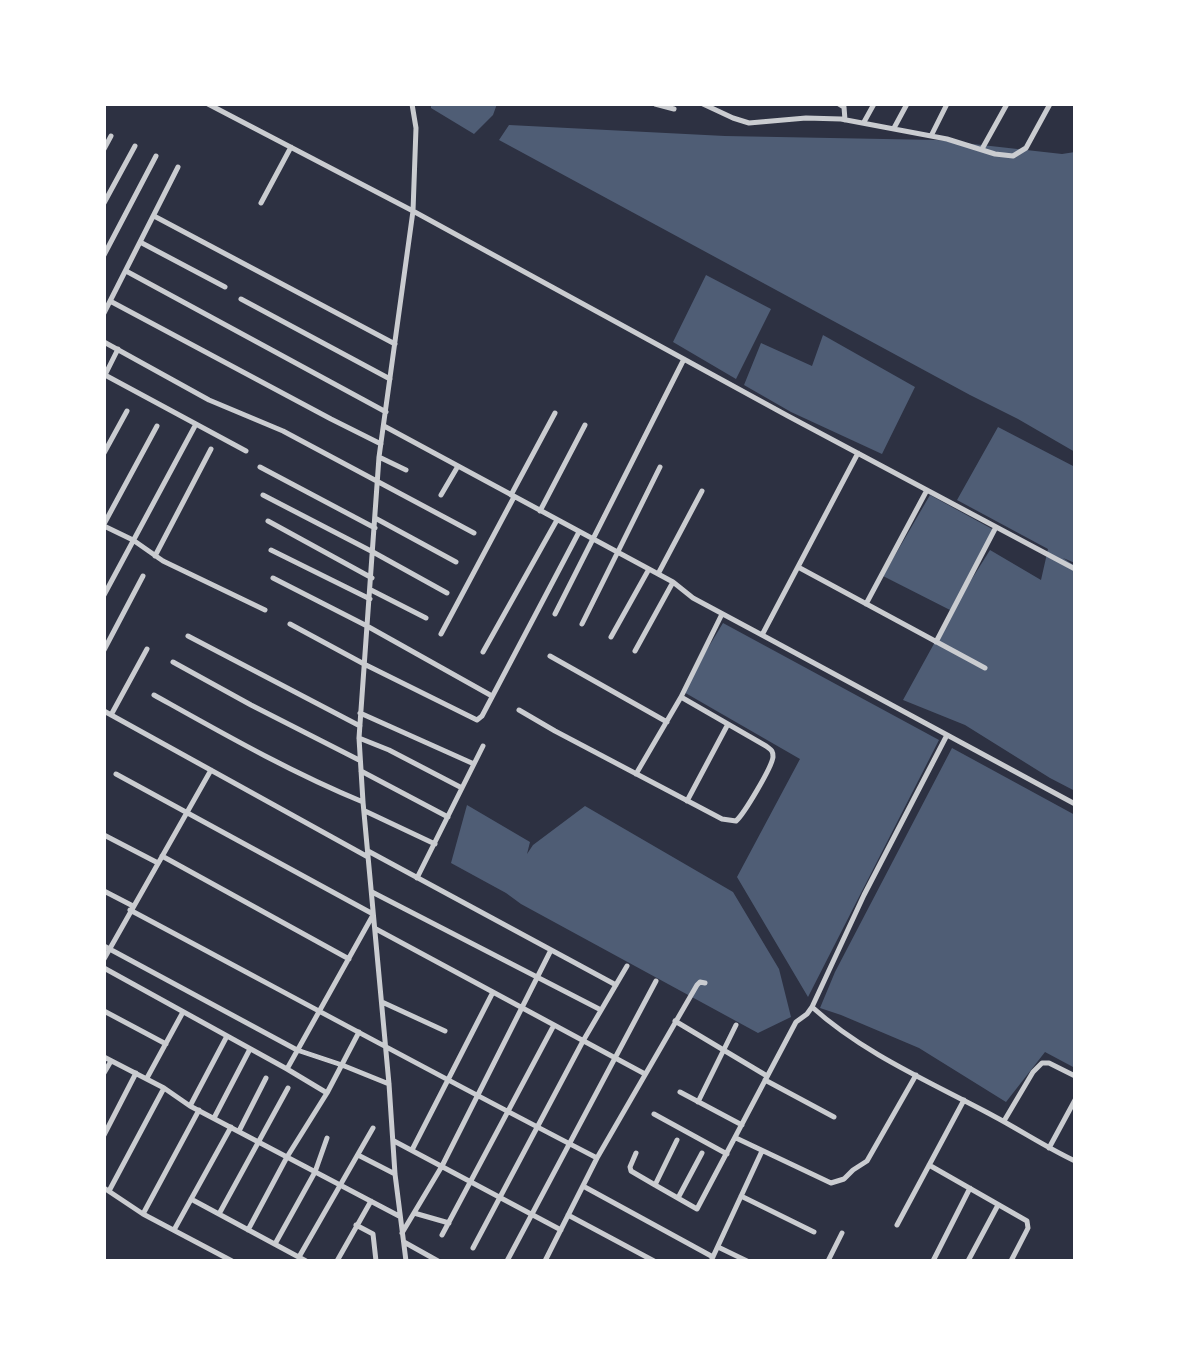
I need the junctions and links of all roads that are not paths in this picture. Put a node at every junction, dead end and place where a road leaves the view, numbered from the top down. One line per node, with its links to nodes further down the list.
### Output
1 (208, 104): 18 (street)
2 (412, 104): 25 (street)
3 (655, 104): 11 (street)
4 (703, 104): 12 (street)
5 (874, 104): 13 (street)
6 (907, 104): 14 (street)
7 (947, 104): 16 (street)
8 (1007, 104): 20 (street)
9 (1050, 104): 20 (street)
10 (843, 105): 12 (street)
11 (674, 109)
12 (845, 120): 13 (street)
13 (864, 122): 14 (street)
14 (894, 128): 16 (street)
15 (111, 136): 19 (street)
16 (931, 136): 20 (street)
17 (135, 146): 23 (street)
18 (291, 147): 24 (street); 25 (street)
19 (104, 149)
20 (982, 149)
21 (156, 156): 28 (street)
22 (178, 167): 26 (street)
23 (104, 203)
24 (261, 203)
25 (413, 211): 35 (street); 37 (street)
26 (154, 216): 27 (street); 35 (street)
27 (140, 242): 29 (street); 30 (street)
28 (104, 255)
29 (126, 271): 32 (street); 41 (street)
30 (225, 287)
31 (241, 299): 39 (street)
32 (110, 301): 33 (street); 47 (street)
33 (104, 313)
34 (104, 342): 36 (street)
35 (395, 344): 39 (street)
36 (118, 349): 38 (street); 57 (street)
37 (684, 359): 51 (street); 73 (street)
38 (105, 376): 43 (street)
39 (390, 379): 41 (street)
40 (127, 411): 50 (street)
41 (386, 412): 46 (street)
42 (555, 413): 62 (street)
43 (196, 424): 49 (street); 72 (street)
44 (585, 425): 63 (street)
45 (157, 426): 67 (street)
46 (384, 426): 47 (street); 53 (street)
47 (381, 444): 52 (street)
48 (211, 449): 77 (street)
49 (246, 451)
50 (104, 453)
51 (858, 453): 58 (street); 79 (street)
52 (379, 457): 56 (street); 57 (street)
53 (458, 466): 61 (street); 62 (street)
54 (260, 467): 69 (street)
55 (660, 467): 76 (street)
56 (406, 470)
57 (378, 481): 64 (street); 71 (street)
58 (927, 490): 68 (street); 91 (street)
59 (702, 491): 82 (street)
60 (263, 495): 75 (street)
61 (441, 495)
62 (513, 496): 63 (street); 99 (street)
63 (540, 511): 65 (street)
64 (375, 518): 69 (street); 78 (street)
65 (557, 520): 70 (street); 107 (street)
66 (268, 521): 85 (street)
67 (104, 525): 72 (street)
68 (996, 527): 81 (street); 103 (street)
69 (375, 528): 75 (street)
70 (579, 532): 73 (street); 113 (street)
71 (474, 533)
72 (133, 540): 77 (street); 89 (street)
73 (593, 540): 76 (street); 93 (street)
74 (271, 550): 90 (street)
75 (373, 552): 85 (street); 88 (street)
76 (617, 552): 80 (street); 97 (street)
77 (155, 556): 92 (street)
78 (456, 562)
79 (798, 567): 91 (street); 100 (street)
80 (649, 569): 82 (street); 102 (street)
81 (1075, 569)
82 (658, 574): 86 (street)
83 (143, 576): 105 (street)
84 (273, 578): 98 (street)
85 (372, 578): 87 (street)
86 (673, 582): 94 (street); 106 (street)
87 (371, 590): 90 (street); 95 (street)
88 (447, 593)
89 (104, 595)
90 (370, 599): 98 (street)
91 (866, 604): 103 (street)
92 (265, 610)
93 (555, 614)
94 (722, 614): 100 (street); 114 (street)
95 (426, 618)
96 (290, 624): 110 (street)
97 (582, 624)
98 (367, 626): 110 (street); 113 (street)
99 (441, 634)
100 (762, 635): 122 (street)
101 (188, 636): 121 (street)
102 (611, 637)
103 (936, 642): 111 (street)
104 (147, 649): 118 (street)
105 (104, 650)
106 (635, 651)
107 (483, 652)
108 (550, 656): 119 (street)
109 (173, 662): 125 (street)
110 (364, 664): 113 (street); 117 (street)
111 (985, 668)
112 (154, 695): 133 (street)
113 (492, 696)
114 (681, 697): 119 (street); 120 (street)
115 (519, 710): 130 (street)
116 (104, 711): 118 (street)
117 (360, 713): 121 (street); 126 (street)
118 (111, 715): 127 (street)
119 (667, 722): 130 (street)
120 (728, 723): 132 (street); 132 (street)
121 (360, 726): 123 (street)
122 (947, 735): 134 (street); 161 (street)
123 (359, 738): 125 (street); 131 (street)
124 (483, 746): 126 (street)
125 (360, 761): 128 (street)
126 (474, 764): 131 (street)
127 (211, 770): 136 (street); 140 (street)
128 (360, 770): 133 (street); 137 (street)
129 (116, 774): 136 (street)
130 (636, 774): 132 (street)
131 (462, 788): 137 (street)
132 (687, 801)
133 (363, 802): 135 (street)
134 (1075, 804)
135 (364, 811): 139 (street); 140 (street)
136 (187, 813): 141 (street); 147 (street)
137 (448, 817): 139 (street)
138 (104, 835): 142 (street)
139 (435, 844): 143 (street)
140 (368, 855): 143 (street); 145 (street)
141 (162, 856): 142 (street); 152 (street)
142 (158, 863): 146 (street)
143 (417, 878): 150 (street)
144 (104, 891): 146 (street)
145 (372, 892): 147 (street); 155 (street)
146 (132, 908): 149 (street); 163 (street)
147 (374, 914): 148 (street); 152 (street)
148 (375, 928): 159 (street); 160 (street)
149 (107, 947): 151 (street); 177 (street)
150 (551, 950): 155 (street); 158 (street)
151 (104, 959)
152 (349, 959): 163 (street)
153 (627, 966): 158 (street)
154 (104, 968): 166 (street)
155 (538, 977): 162 (street); 164 (street)
156 (656, 981): 179 (street)
157 (705, 983): 167 (street)
158 (616, 985): 164 (street)
159 (493, 992): 162 (street); 191 (street)
160 (381, 1001): 170 (street); 175 (street)
161 (812, 1007): 186 (street); 190 (street)
162 (523, 1008): 168 (street); 197 (street)
163 (318, 1010): 171 (street); 177 (street)
164 (601, 1010): 173 (street)
165 (104, 1011): 174 (street)
166 (183, 1012): 172 (street); 174 (street)
167 (675, 1021): 178 (street); 185 (street)
168 (554, 1025): 173 (street); 203 (street)
169 (736, 1025): 178 (street)
170 (445, 1031)
171 (359, 1032): 175 (street); 181 (street)
172 (227, 1036): 176 (street); 201 (street)
173 (583, 1041): 179 (street); 210 (street)
174 (166, 1044): 188 (street)
175 (386, 1046): 191 (street); 192 (street)
176 (250, 1049): 182 (street); 206 (street)
177 (297, 1050): 181 (street); 182 (street)
178 (724, 1050): 190 (street); 200 (street)
179 (616, 1058): 185 (street); 219 (street)
180 (107, 1059): 183 (street); 184 (street)
181 (342, 1065): 192 (street); 196 (street)
182 (287, 1069): 196 (street)
183 (104, 1073)
184 (136, 1073): 188 (street); 213 (street)
185 (645, 1074): 228 (street)
186 (916, 1075): 198 (street); 222 (street)
187 (1075, 1076): 207 (street)
188 (147, 1078): 193 (street)
189 (266, 1078): 212 (street)
190 (766, 1078): 205 (street); 208 (street)
191 (447, 1081): 197 (street); 221 (street)
192 (389, 1084): 216 (street)
193 (164, 1088): 201 (street); 239 (street)
194 (288, 1088): 218 (street)
195 (680, 1092): 200 (street)
196 (327, 1093): 227 (street)
197 (477, 1096): 203 (street); 231 (street)
198 (964, 1100): 207 (street); 230 (street)
199 (1075, 1100): 220 (street)
200 (698, 1102): 208 (street)
201 (190, 1106): 202 (street)
202 (199, 1110): 206 (street); 247 (street)
203 (508, 1112): 210 (street); 234 (street)
204 (654, 1114): 225 (street)
205 (834, 1117)
206 (214, 1118): 209 (street)
207 (1004, 1121): 220 (street)
208 (742, 1125): 215 (street)
209 (231, 1127): 212 (street); 243 (street)
210 (537, 1127): 219 (street); 241 (street)
211 (373, 1128): 226 (street)
212 (239, 1131): 218 (street)
213 (104, 1135)
214 (327, 1138): 232 (street)
215 (736, 1138): 222 (street); 225 (street)
216 (393, 1140): 221 (street); 233 (street)
217 (677, 1140): 236 (street)
218 (259, 1142): 227 (street); 248 (street)
219 (569, 1144): 228 (street); 249 (street)
220 (1049, 1148): 229 (street)
221 (412, 1150): 231 (street)
222 (762, 1151): 240 (street)
223 (636, 1153): 236 (street)
224 (702, 1153): 242 (street)
225 (727, 1154): 242 (street)
226 (358, 1155): 233 (street); 235 (street)
227 (287, 1157): 232 (street); 256 (street)
228 (597, 1158): 237 (street)
229 (1075, 1161)
230 (929, 1165): 238 (street); 254 (street)
231 (442, 1166): 234 (street); 246 (street)
232 (315, 1172): 235 (street); 263 (street)
233 (395, 1174): 251 (street)
234 (472, 1182): 241 (street); 252 (street)
235 (341, 1185): 244 (street); 267 (street)
236 (655, 1185): 242 (street)
237 (583, 1186): 250 (street); 268 (street)
238 (970, 1188): 245 (street); 281 (street)
239 (106, 1190): 247 (street)
240 (741, 1196): 258 (street); 264 (street)
241 (500, 1197): 249 (street); 265 (street)
242 (678, 1198)
243 (191, 1199): 248 (street); 255 (street)
244 (371, 1201): 251 (street); 253 (street)
245 (998, 1205): 282 (street); 283 (street)
246 (414, 1213): 252 (street); 259 (street)
247 (143, 1214): 255 (street)
248 (219, 1214): 256 (street)
249 (532, 1215): 257 (street); 277 (street)
250 (568, 1215): 257 (street); 278 (street)
251 (399, 1216): 259 (street)
252 (449, 1223): 261 (street)
253 (356, 1225): 273 (street); 274 (street)
254 (897, 1225)
255 (174, 1230): 266 (street)
256 (248, 1230): 263 (street)
257 (561, 1230): 269 (street)
258 (814, 1232)
259 (402, 1233): 262 (street)
260 (842, 1233): 280 (street)
261 (442, 1235)
262 (403, 1242): 275 (street); 276 (street)
263 (275, 1244): 267 (street)
264 (718, 1247): 268 (street); 279 (street)
265 (473, 1248)
266 (215, 1252): 270 (street); 271 (street)
267 (299, 1257): 272 (street)
268 (712, 1259)
269 (547, 1260)
270 (210, 1261)
271 (232, 1261)
272 (306, 1261)
273 (337, 1261)
274 (376, 1261)
275 (406, 1261)
276 (438, 1261)
277 (507, 1261)
278 (654, 1261)
279 (747, 1261)
280 (828, 1261)
281 (933, 1261)
282 (968, 1261)
283 (1011, 1261)

